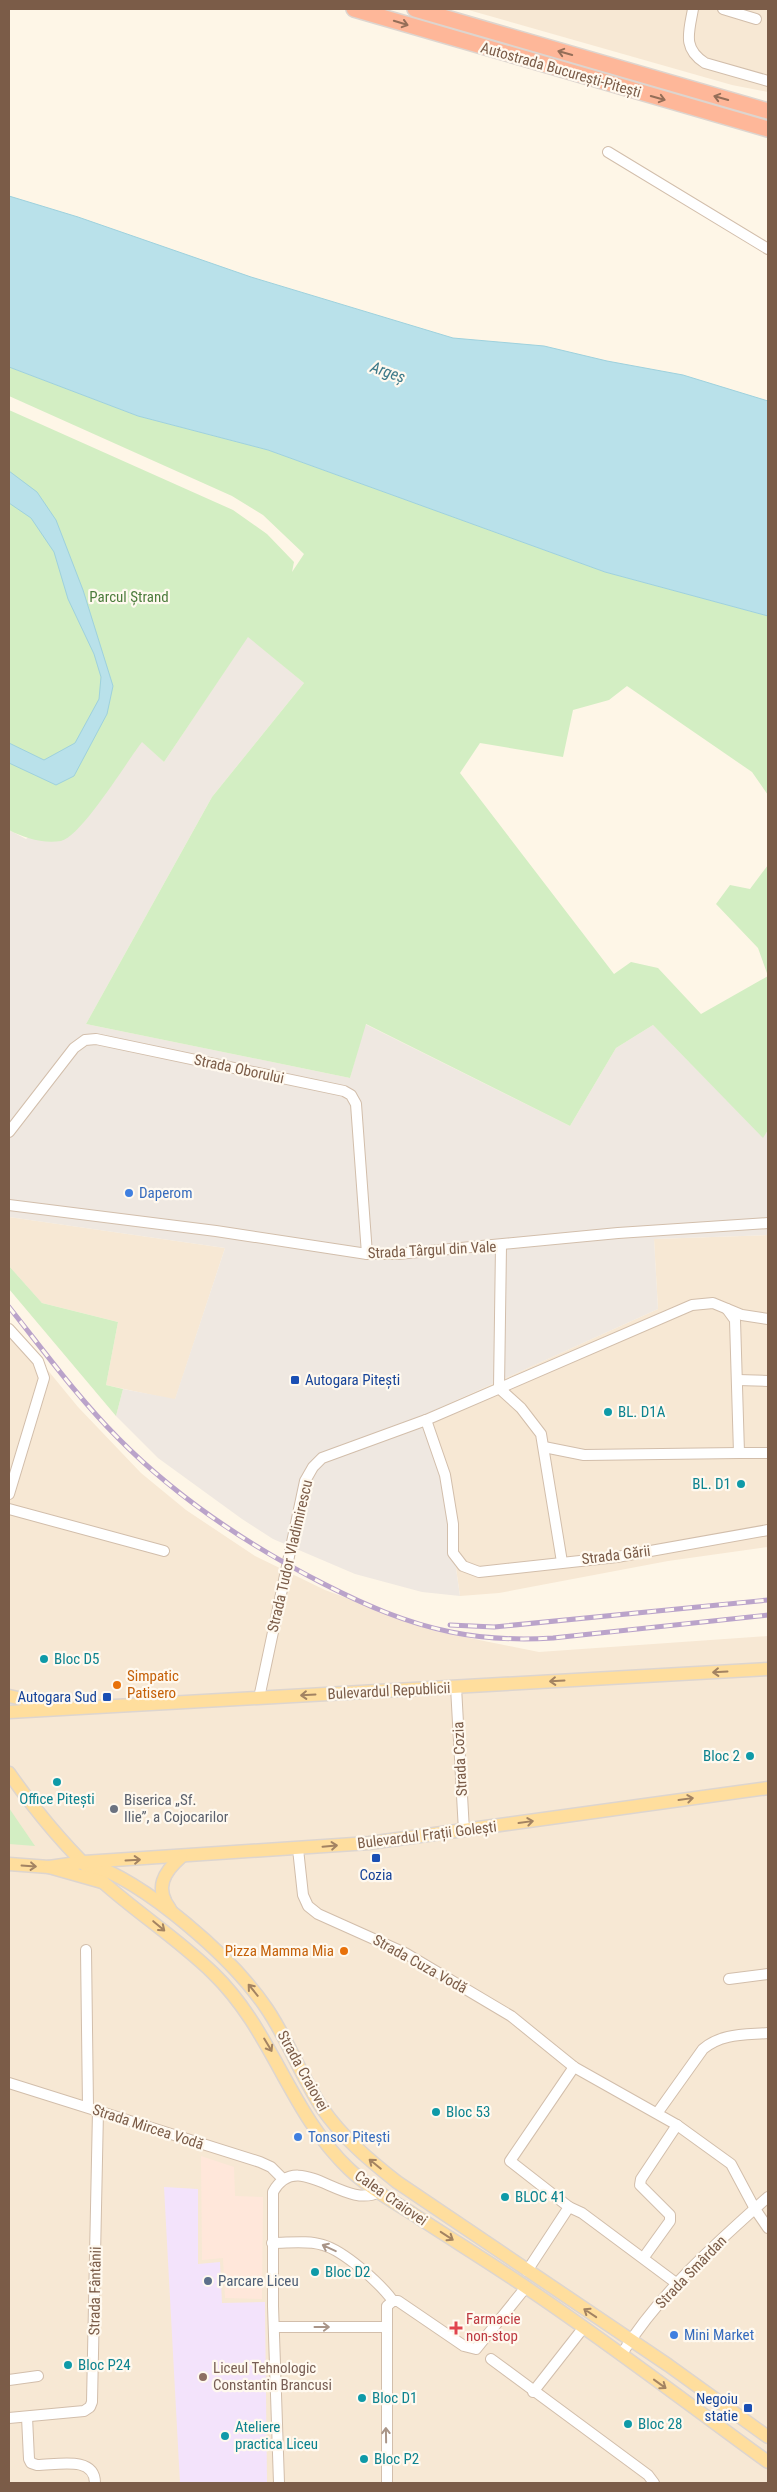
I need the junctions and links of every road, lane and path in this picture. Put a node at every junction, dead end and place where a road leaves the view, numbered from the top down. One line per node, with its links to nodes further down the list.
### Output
1 (354, 9): 8 (highway, Autostrada București-Pitești, one-way to 8)
2 (415, 9): 7 (highway, Autostrada București-Pitești, one-way to 2)
3 (693, 9): 6 (street)
4 (723, 9): 5 (street)
5 (756, 19)
6 (768, 81)
7 (768, 112)
8 (768, 129)
9 (608, 152): 10 (street)
10 (768, 249)
11 (9, 1132): 15 (street, Strada Oborului)
12 (9, 1205): 15 (street, Strada Târgul din Vale)
13 (768, 1224): 14 (street, Strada Târgul din Vale)
14 (501, 1246): 15 (street, Strada Târgul din Vale); 21 (street)
15 (367, 1254)
16 (727, 1309): 17 (street, Strada Tudor Vladimirescu); 19 (street); 21 (street, Strada Tudor Vladimirescu)
17 (768, 1319)
18 (9, 1329): 26 (street)
19 (738, 1380): 20 (street); 24 (street)
20 (768, 1381)
21 (499, 1388): 22 (street, Strada Tudor Vladimirescu); 23 (street)
22 (426, 1420): 30 (street, Strada Gării); 34 (street, Strada Tudor Vladimirescu)
23 (544, 1447): 24 (street); 30 (street)
24 (739, 1453): 25 (street)
25 (768, 1453)
26 (9, 1494)
27 (9, 1509): 29 (street)
28 (768, 1530): 30 (street, Strada Gării)
29 (164, 1551)
30 (562, 1562)
31 (768, 1669): 32 (main road, Bulevardul Republicii, one-way to 32)
32 (456, 1687): 34 (main road, Bulevardul Republicii, one-way to 34); 39 (street, Strada Cozia)
33 (9, 1696): 35 (main road)
34 (259, 1698): 35 (main road, Bulevardul Republicii)
35 (69, 1708): 36 (main road, Bulevardul Republicii)
36 (9, 1712)
37 (9, 1773): 42 (main road, Calea Craiovei)
38 (768, 1788): 39 (main road, Bulevardul Frații Golești, one-way to 38)
39 (464, 1831): 40 (main road, Bulevardul Frații Golești, one-way to 39)
40 (298, 1849): 41 (main road, Bulevardul Frații Golești); 51 (street, Strada Cuza Vodă)
41 (181, 1857): 42 (main road, Bulevardul Frații Golești, one-way to 41); 46 (main road)
42 (84, 1862): 44 (main road, Bulevardul Frații Golești); 45 (main road, Calea Craiovei); 46 (main road, Strada Craiovei)
43 (9, 1864): 44 (main road, one-way to 44)
44 (49, 1867): 45 (main road)
45 (104, 1882): 57 (main road, Calea Craiovei, one-way to 57)
46 (178, 1918): 64 (main road, Strada Craiovei, one-way to 46)
47 (86, 1950): 53 (street, Strada Fântânii)
48 (768, 1974): 49 (street)
49 (729, 1979)
50 (768, 2034): 54 (street)
51 (574, 2067): 54 (street, Strada Cuza Vodă); 59 (street)
52 (9, 2083): 53 (street, Strada Mircea Vodă)
53 (93, 2109): 56 (street, Strada Mircea Vodă); 77 (street, Strada Fântânii)
54 (658, 2112): 55 (street, Strada Cuza Vodă)
55 (677, 2124): 60 (street, Strada Cuza Vodă); 63 (street)
56 (283, 2179): 57 (street); 62 (street)
57 (379, 2192): 66 (main road, Calea Craiovei, one-way to 66)
58 (768, 2197): 60 (street, Strada Smârdan)
59 (569, 2207): 63 (street); 64 (street)
60 (754, 2209): 61 (street, Strada Cuza Vodă); 65 (street, Strada Smârdan)
61 (768, 2228)
62 (272, 2243): 67 (street, one-way to 62); 68 (street)
63 (644, 2257): 65 (street)
64 (527, 2270): 71 (main road, Strada Craiovei, one-way to 64)
65 (676, 2283): 71 (street, Strada Smârdan)
66 (526, 2287): 67 (street); 70 (main road, Calea Craiovei)
67 (393, 2301): 69 (street)
68 (274, 2327): 69 (street, one-way to 69); 82 (street)
69 (386, 2327): 83 (street, one-way to 69)
70 (584, 2327): 72 (main road, Calea Craiovei); 76 (street)
71 (630, 2341): 72 (street, Strada Smârdan); 79 (main road)
72 (621, 2355): 80 (main road, Calea Craiovei, one-way to 80)
73 (491, 2359): 76 (street)
74 (38, 2376): 75 (street)
75 (9, 2380)
76 (533, 2392): 84 (street)
77 (27, 2417): 78 (street, Strada Fântânii); 81 (street)
78 (9, 2418)
79 (768, 2437)
80 (768, 2462)
81 (95, 2483)
82 (278, 2483)
83 (387, 2483)
84 (654, 2483)

